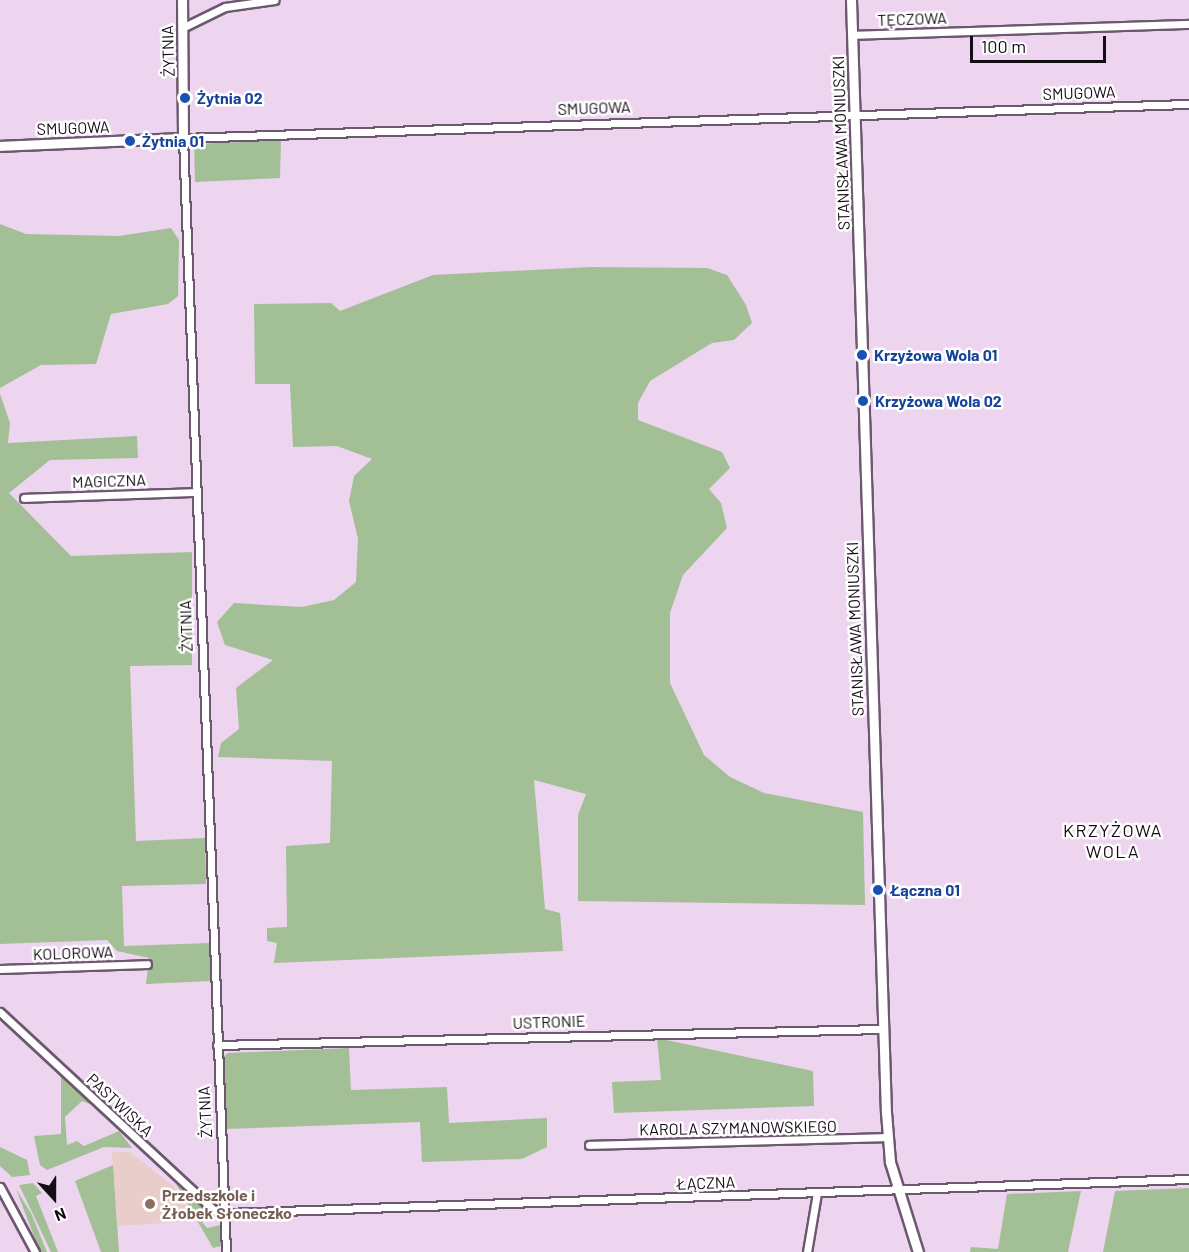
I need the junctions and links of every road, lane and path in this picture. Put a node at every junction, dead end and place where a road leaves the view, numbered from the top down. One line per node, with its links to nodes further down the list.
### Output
1 (182, 0): 5 (street, ŻYTNIA)
2 (275, 0): 5 (street)
3 (851, 0): 6 (street, STANISŁAWA MONIUSZKI)
4 (1189, 24): 6 (street, TĘCZOWA)
5 (182, 28): 9 (street, ŻYTNIA)
6 (852, 35): 8 (street, STANISŁAWA MONIUSZKI)
7 (1189, 104): 8 (street, SMUGOWA)
8 (855, 116): 9 (street, SMUGOWA); 16 (street, STANISŁAWA MONIUSZKI)
9 (183, 138): 10 (street, SMUGOWA); 11 (street, ŻYTNIA)
10 (0, 146)
11 (196, 492): 12 (street, MAGICZNA); 17 (street, ŻYTNIA)
12 (24, 498)
13 (147, 964): 14 (street, KOLOROWA)
14 (0, 969)
15 (0, 1012): 24 (street, PASTWISKA)
16 (882, 1029): 17 (street, USTRONIE); 18 (street, STANISŁAWA MONIUSZKI)
17 (217, 1045): 24 (street, ŻYTNIA)
18 (888, 1137): 19 (street, KAROLA SZYMANOWSKIEGO); 22 (street, STANISŁAWA MONIUSZKI)
19 (589, 1145)
20 (1189, 1179): 22 (street, ŁĄCZNA)
21 (0, 1187): 25 (street)
22 (898, 1189): 23 (street, ŁĄCZNA); 28 (street, STANISŁAWA MONIUSZKI)
23 (817, 1193): 24 (street, ŁĄCZNA); 27 (street)
24 (225, 1213): 26 (street, ŻYTNIA)
25 (35, 1252)
26 (226, 1252)
27 (807, 1252)
28 (918, 1252)

